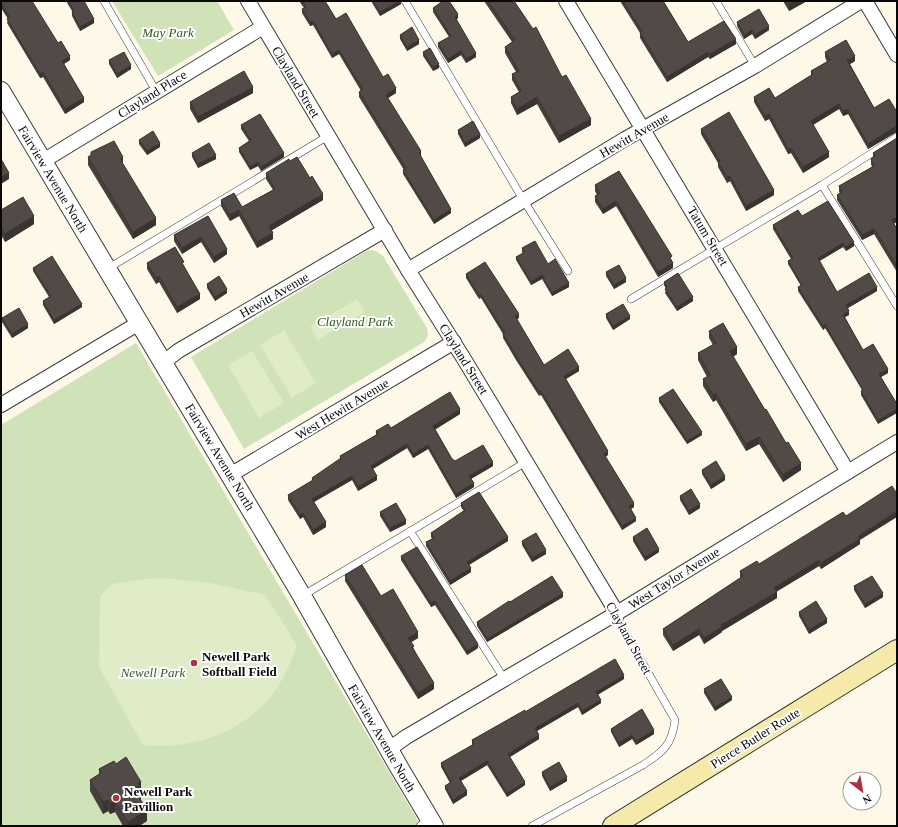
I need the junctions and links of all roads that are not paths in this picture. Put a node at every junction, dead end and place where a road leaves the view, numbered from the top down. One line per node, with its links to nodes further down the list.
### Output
1 (104, 1): 12 (lane)
2 (248, 1): 8 (street, Clayland Street)
3 (405, 1): 18 (lane)
4 (566, 1): 13 (street, Tatum Street)
5 (716, 1): 10 (lane)
6 (861, 1): 10 (street, Hewitt Avenue)
7 (865, 1): 9 (street)
8 (263, 27): 12 (street, Clayland Place); 14 (street, Clayland Street)
9 (897, 55)
10 (755, 66): 13 (street, Hewitt Avenue)
11 (1, 91): 16 (street, Fairview Avenue North)
12 (156, 91): 16 (street, Clayland Place)
13 (644, 130): 18 (street, Hewitt Avenue); 20 (street, Tatum Street)
14 (328, 136): 19 (street, Clayland Street); 21 (lane)
15 (897, 137): 17 (lane)
16 (43, 161): 21 (street, Fairview Avenue North)
17 (822, 185): 20 (lane); 25 (lane)
18 (524, 201): 22 (street, Hewitt Avenue); 23 (lane)
19 (385, 230): 22 (street, Clayland Street); 28 (street, Hewitt Avenue)
20 (715, 248): 24 (lane); 32 (street, Tatum Street)
21 (107, 270): 26 (street, Fairview Avenue North)
22 (408, 270): 27 (street, Clayland Street)
23 (568, 271)
24 (631, 299)
25 (897, 306)
26 (139, 323): 28 (street, Fairview Avenue North); 29 (street)
27 (454, 342): 31 (street, Clayland Street); 33 (street, West Hewitt Avenue)
28 (164, 362): 33 (street, Fairview Avenue North)
29 (1, 405)
30 (897, 442): 32 (street, West Taylor Avenue)
31 (526, 462): 34 (lane); 36 (street, Clayland Street)
32 (848, 472): 36 (street, West Taylor Avenue)
33 (230, 475): 35 (street, Fairview Avenue North)
34 (410, 531): 35 (lane); 38 (lane)
35 (302, 596): 39 (street, Fairview Avenue North)
36 (617, 613): 38 (street, West Taylor Avenue); 41 (lane, Clayland Street)
37 (897, 650): 42 (main road, Pierce Butler Route)
38 (505, 680): 39 (street, West Taylor Avenue)
39 (388, 750): 40 (street, Fairview Avenue North)
40 (428, 824)
41 (532, 826)
42 (613, 826)

